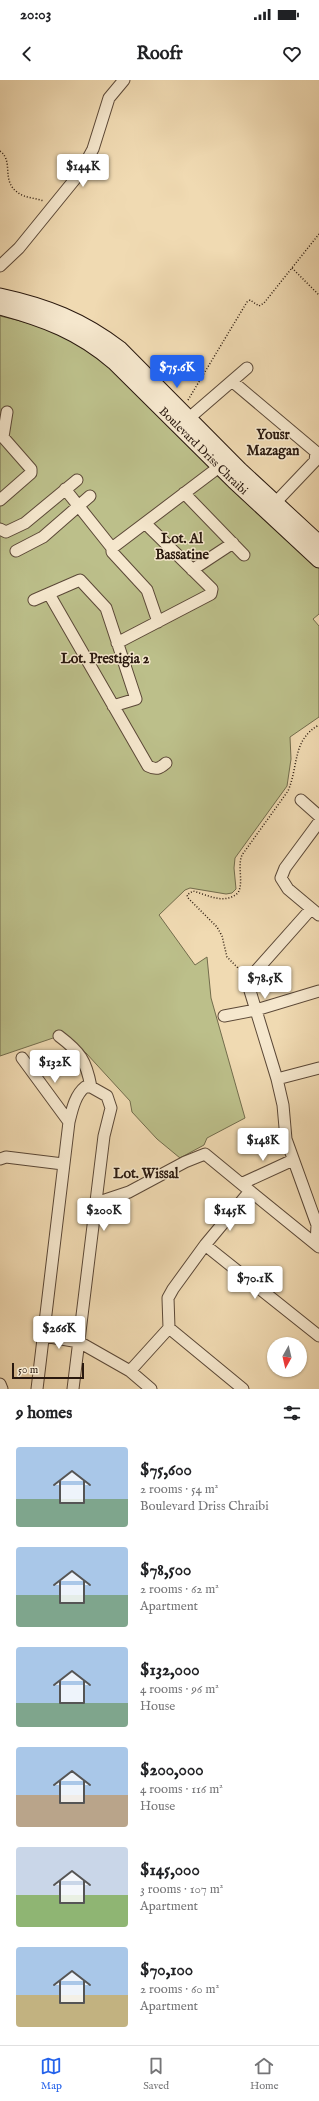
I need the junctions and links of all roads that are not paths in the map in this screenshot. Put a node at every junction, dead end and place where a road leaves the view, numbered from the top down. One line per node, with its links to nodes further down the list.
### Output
1 (124, 80): 2 (street)
2 (0, 266)
3 (0, 296): 8 (main road, Boulevard Driss Chraibi)
4 (0, 307): 10 (main road, Boulevard Driss Chraibi)
5 (247, 368): 6 (street)
6 (233, 382): 8 (street); 16 (street)
7 (7, 412): 9 (street)
8 (184, 416): 16 (main road, Boulevard Driss Chraibi)
9 (1, 438): 15 (street)
10 (219, 467): 13 (street); 25 (main road, Boulevard Driss Chraibi)
11 (77, 480): 12 (street)
12 (65, 489): 17 (street); 19 (street)
13 (184, 493): 18 (street); 20 (street)
14 (90, 496): 17 (street)
15 (0, 500)
16 (275, 503): 21 (main road, Boulevard Driss Chraibi)
17 (79, 505): 22 (street); 23 (street)
18 (145, 523): 22 (street); 26 (street)
19 (0, 529)
20 (233, 543): 24 (street); 26 (street)
21 (319, 544)
22 (112, 548): 29 (street)
23 (16, 551)
24 (244, 555)
25 (319, 560)
26 (192, 570): 29 (street)
27 (49, 594): 28 (street); 30 (street); 31 (street)
28 (34, 600)
29 (158, 622): 30 (street)
30 (117, 643): 31 (street)
31 (114, 706): 32 (street)
32 (166, 763)
33 (301, 800): 34 (street)
34 (319, 816)
35 (319, 822): 36 (street)
36 (315, 912): 38 (street)
37 (319, 991): 38 (street)
38 (256, 1010): 39 (street); 43 (street)
39 (224, 1016)
40 (58, 1036): 44 (street)
41 (22, 1058): 45 (street)
42 (319, 1068): 43 (street)
43 (277, 1079): 47 (street)
44 (91, 1087): 45 (street); 50 (street)
45 (69, 1122): 48 (street)
46 (0, 1159): 48 (street)
47 (293, 1160): 49 (street); 52 (street)
48 (63, 1164): 54 (street)
49 (246, 1187): 50 (street); 51 (street); 52 (street)
50 (96, 1203): 56 (street)
51 (205, 1245): 53 (street); 55 (street)
52 (317, 1245)
53 (169, 1328): 57 (street); 63 (street)
54 (44, 1336): 56 (street); 60 (street)
55 (319, 1336)
56 (79, 1342): 57 (street); 61 (street)
57 (130, 1371): 62 (street)
58 (0, 1384): 59 (street)
59 (2, 1389)
60 (37, 1389)
61 (73, 1389)
62 (151, 1389)
63 (243, 1389)

